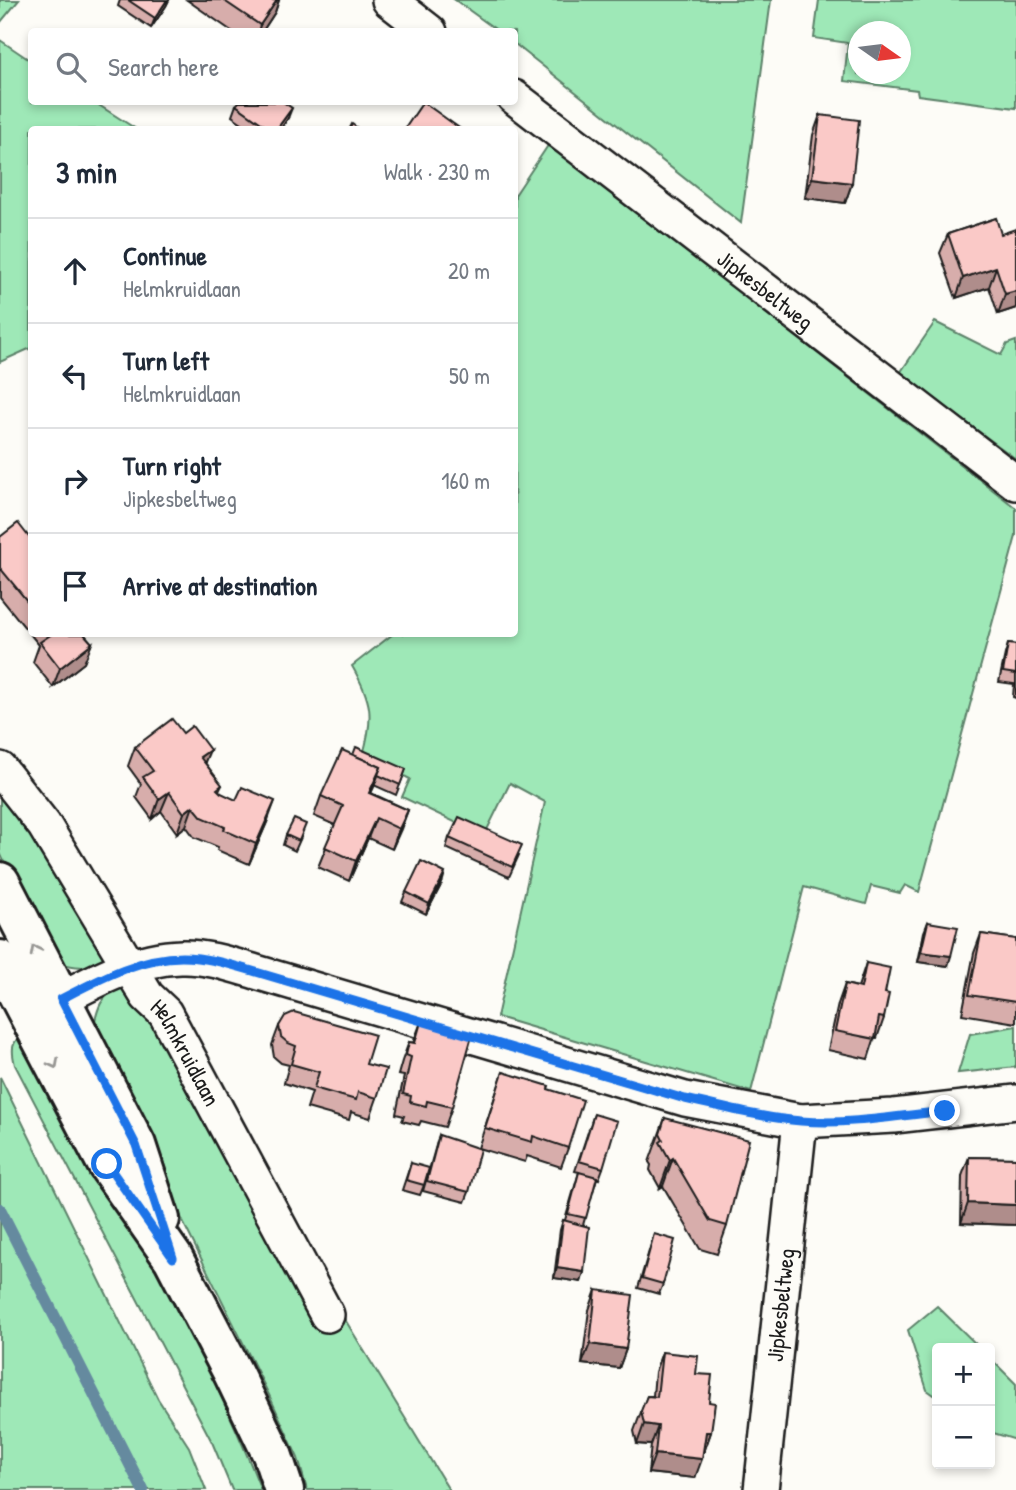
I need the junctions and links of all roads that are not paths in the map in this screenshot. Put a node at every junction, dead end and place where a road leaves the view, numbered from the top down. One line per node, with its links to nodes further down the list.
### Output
1 (389, 0): 2 (street)
2 (425, 28)
3 (518, 100): 4 (street, Jipkesbeltweg)
4 (1016, 483)
5 (0, 769): 8 (street, Helmkruidlaan)
6 (0, 882): 9 (street, one-way to 6)
7 (0, 960): 9 (street)
8 (131, 967): 9 (street); 11 (street); 12 (street, Helmkruidlaan)
9 (45, 1008): 13 (street)
10 (1016, 1102): 11 (street)
11 (800, 1121): 14 (street, Jipkesbeltweg)
12 (327, 1315)
13 (284, 1490)
14 (761, 1490)

